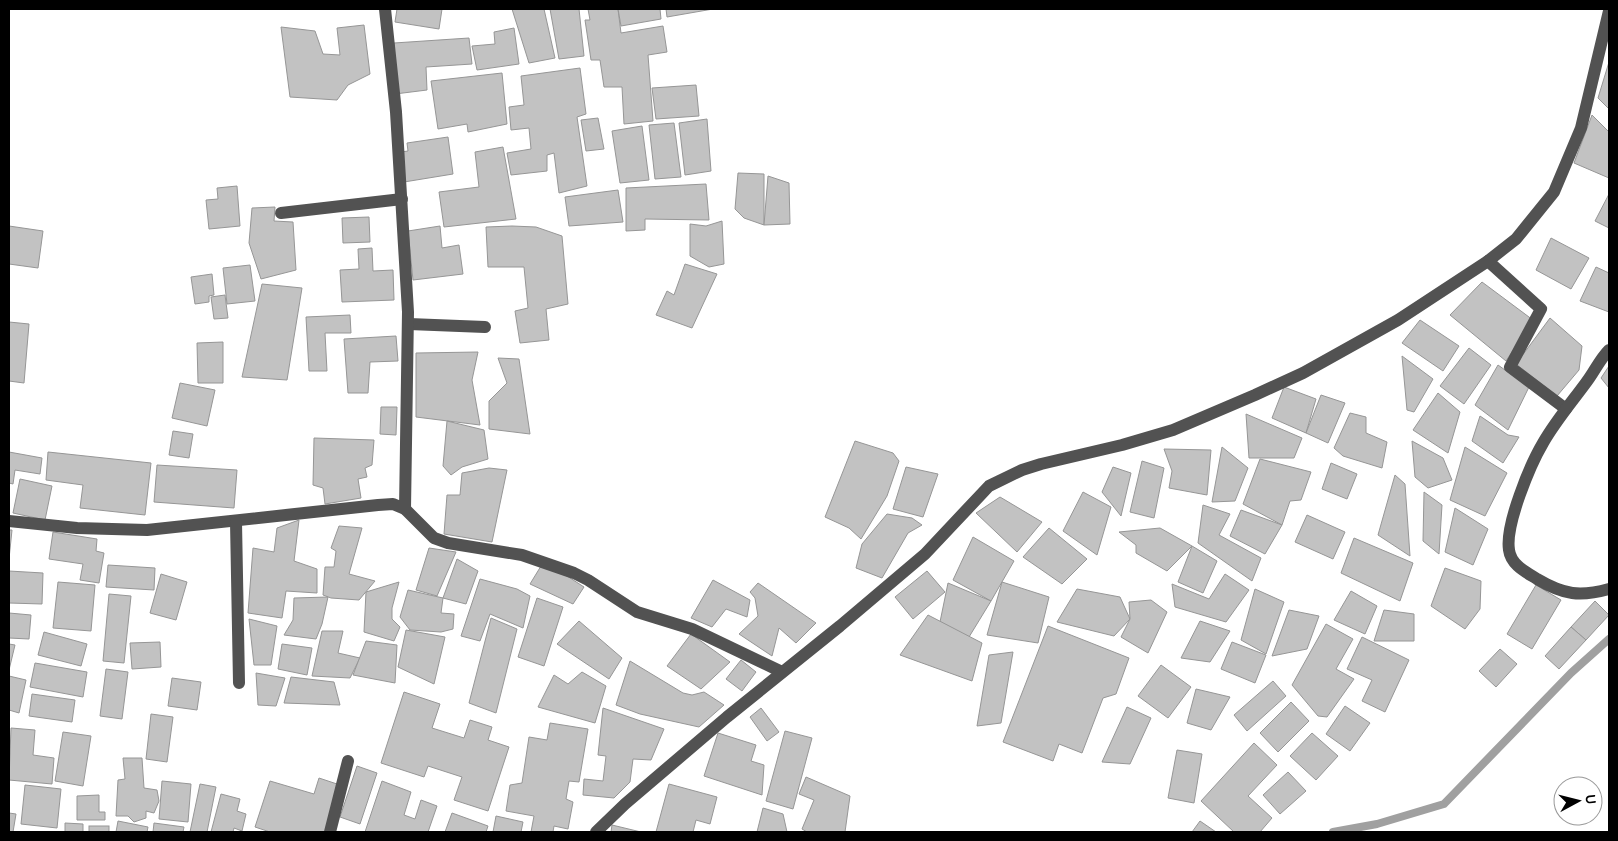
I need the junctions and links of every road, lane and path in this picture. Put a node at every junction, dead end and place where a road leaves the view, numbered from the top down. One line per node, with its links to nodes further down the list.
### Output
1 (385, 9): 3 (street)
2 (1609, 11): 5 (street)
3 (402, 199): 4 (street); 6 (street)
4 (281, 213)
5 (1488, 261): 9 (street); 14 (street)
6 (408, 324): 7 (street); 10 (street)
7 (485, 327)
8 (1609, 350): 9 (street)
9 (1566, 409): 13 (street)
10 (405, 509): 12 (street); 14 (street)
11 (9, 521): 12 (street)
12 (236, 522): 15 (street)
13 (1609, 589)
14 (782, 672): 18 (street)
15 (239, 683)
16 (348, 761): 17 (street)
17 (330, 832)
18 (596, 832)

